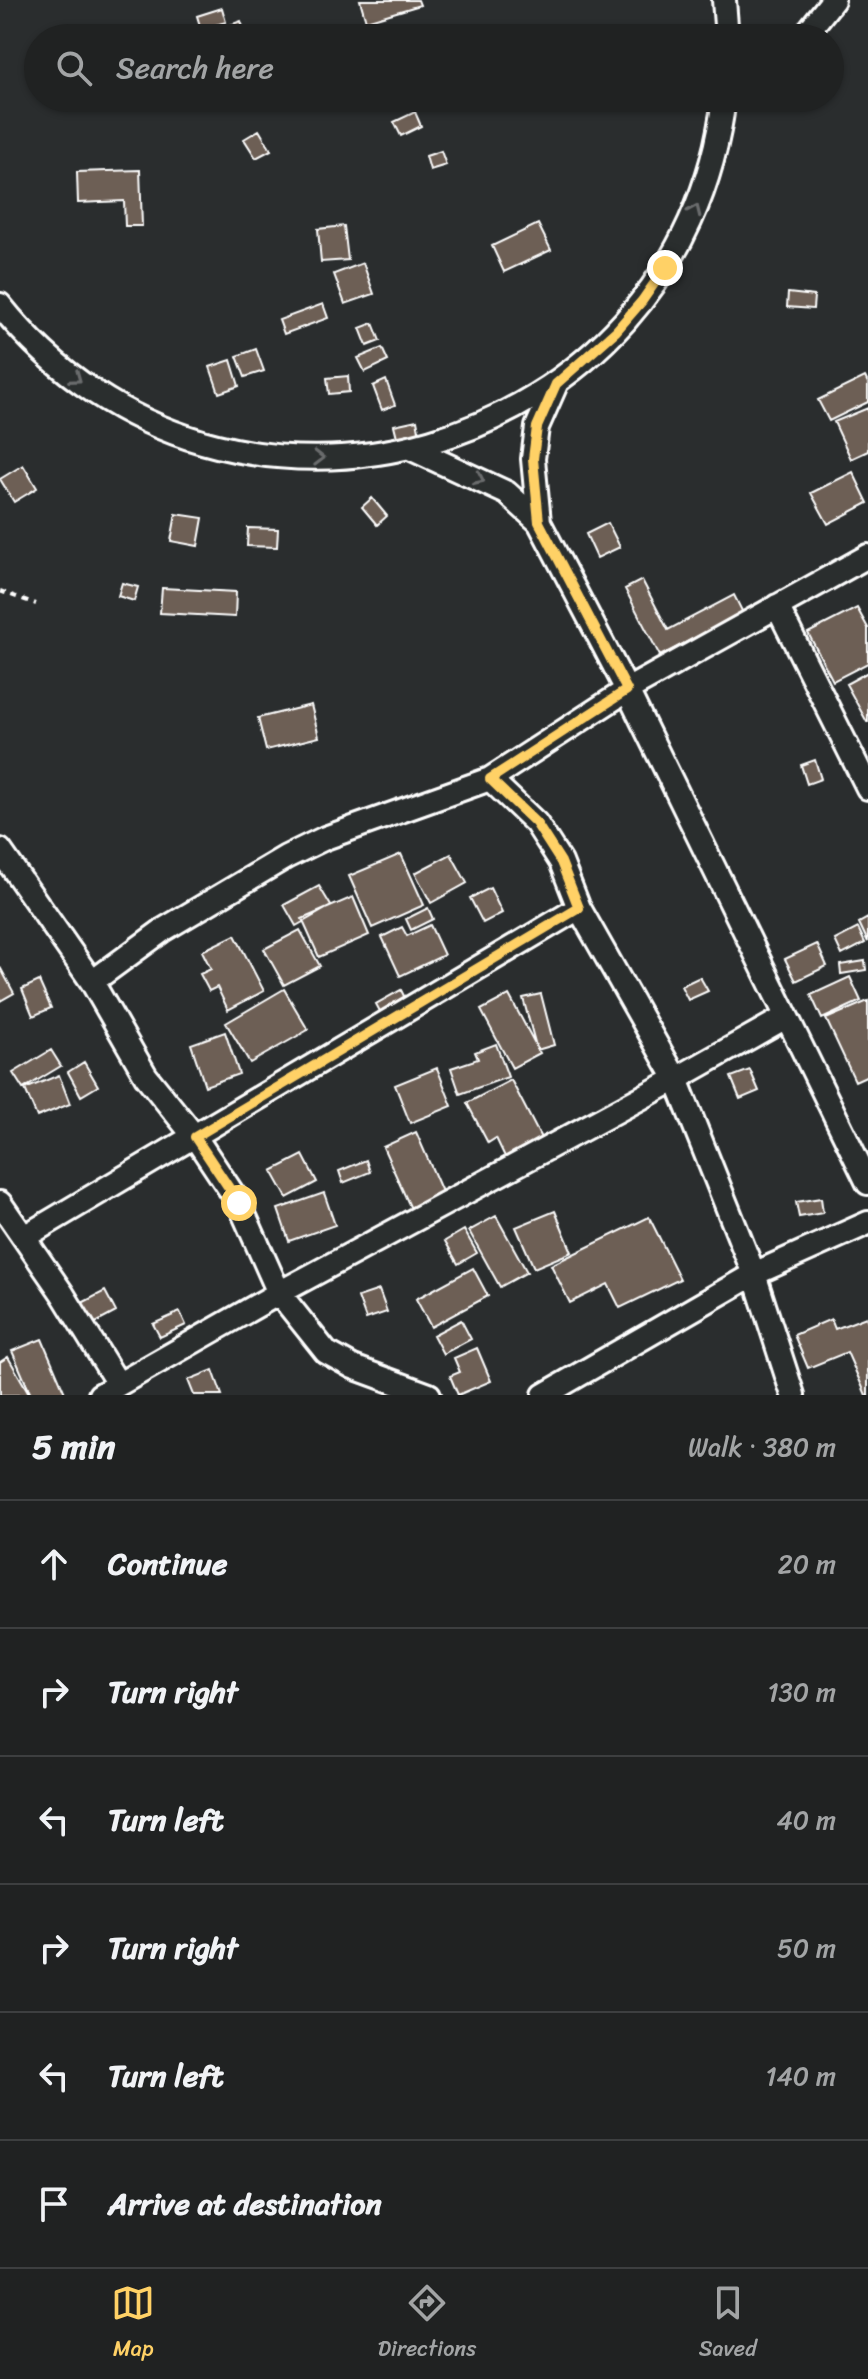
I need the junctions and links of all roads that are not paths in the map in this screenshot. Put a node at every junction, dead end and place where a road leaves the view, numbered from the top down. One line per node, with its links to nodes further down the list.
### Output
1 (724, 0): 3 (street)
2 (833, 0): 4 (street)
3 (726, 24)
4 (814, 24)
5 (721, 112): 7 (street, one-way to 5)
6 (0, 305): 8 (street, one-way to 8)
7 (556, 384): 8 (street); 9 (street)
8 (410, 448): 9 (street, one-way to 9)
9 (539, 522): 12 (street)
10 (868, 556): 11 (street)
11 (777, 606): 12 (street); 13 (street)
12 (627, 690): 14 (street); 18 (street)
13 (865, 776)
14 (490, 779): 16 (street); 17 (street)
15 (0, 850): 17 (street)
16 (579, 908): 19 (street); 20 (street)
17 (92, 982): 20 (street)
18 (786, 1017): 19 (street); 21 (street)
19 (676, 1079): 25 (street); 26 (street)
20 (195, 1137): 24 (street); 26 (street)
21 (868, 1183)
22 (0, 1203): 24 (street)
23 (868, 1223): 25 (street)
24 (24, 1237): 27 (street)
25 (754, 1274): 29 (street); 30 (street)
26 (279, 1293): 27 (street); 28 (street)
27 (109, 1389)
28 (429, 1395)
29 (544, 1395)
30 (793, 1395)

